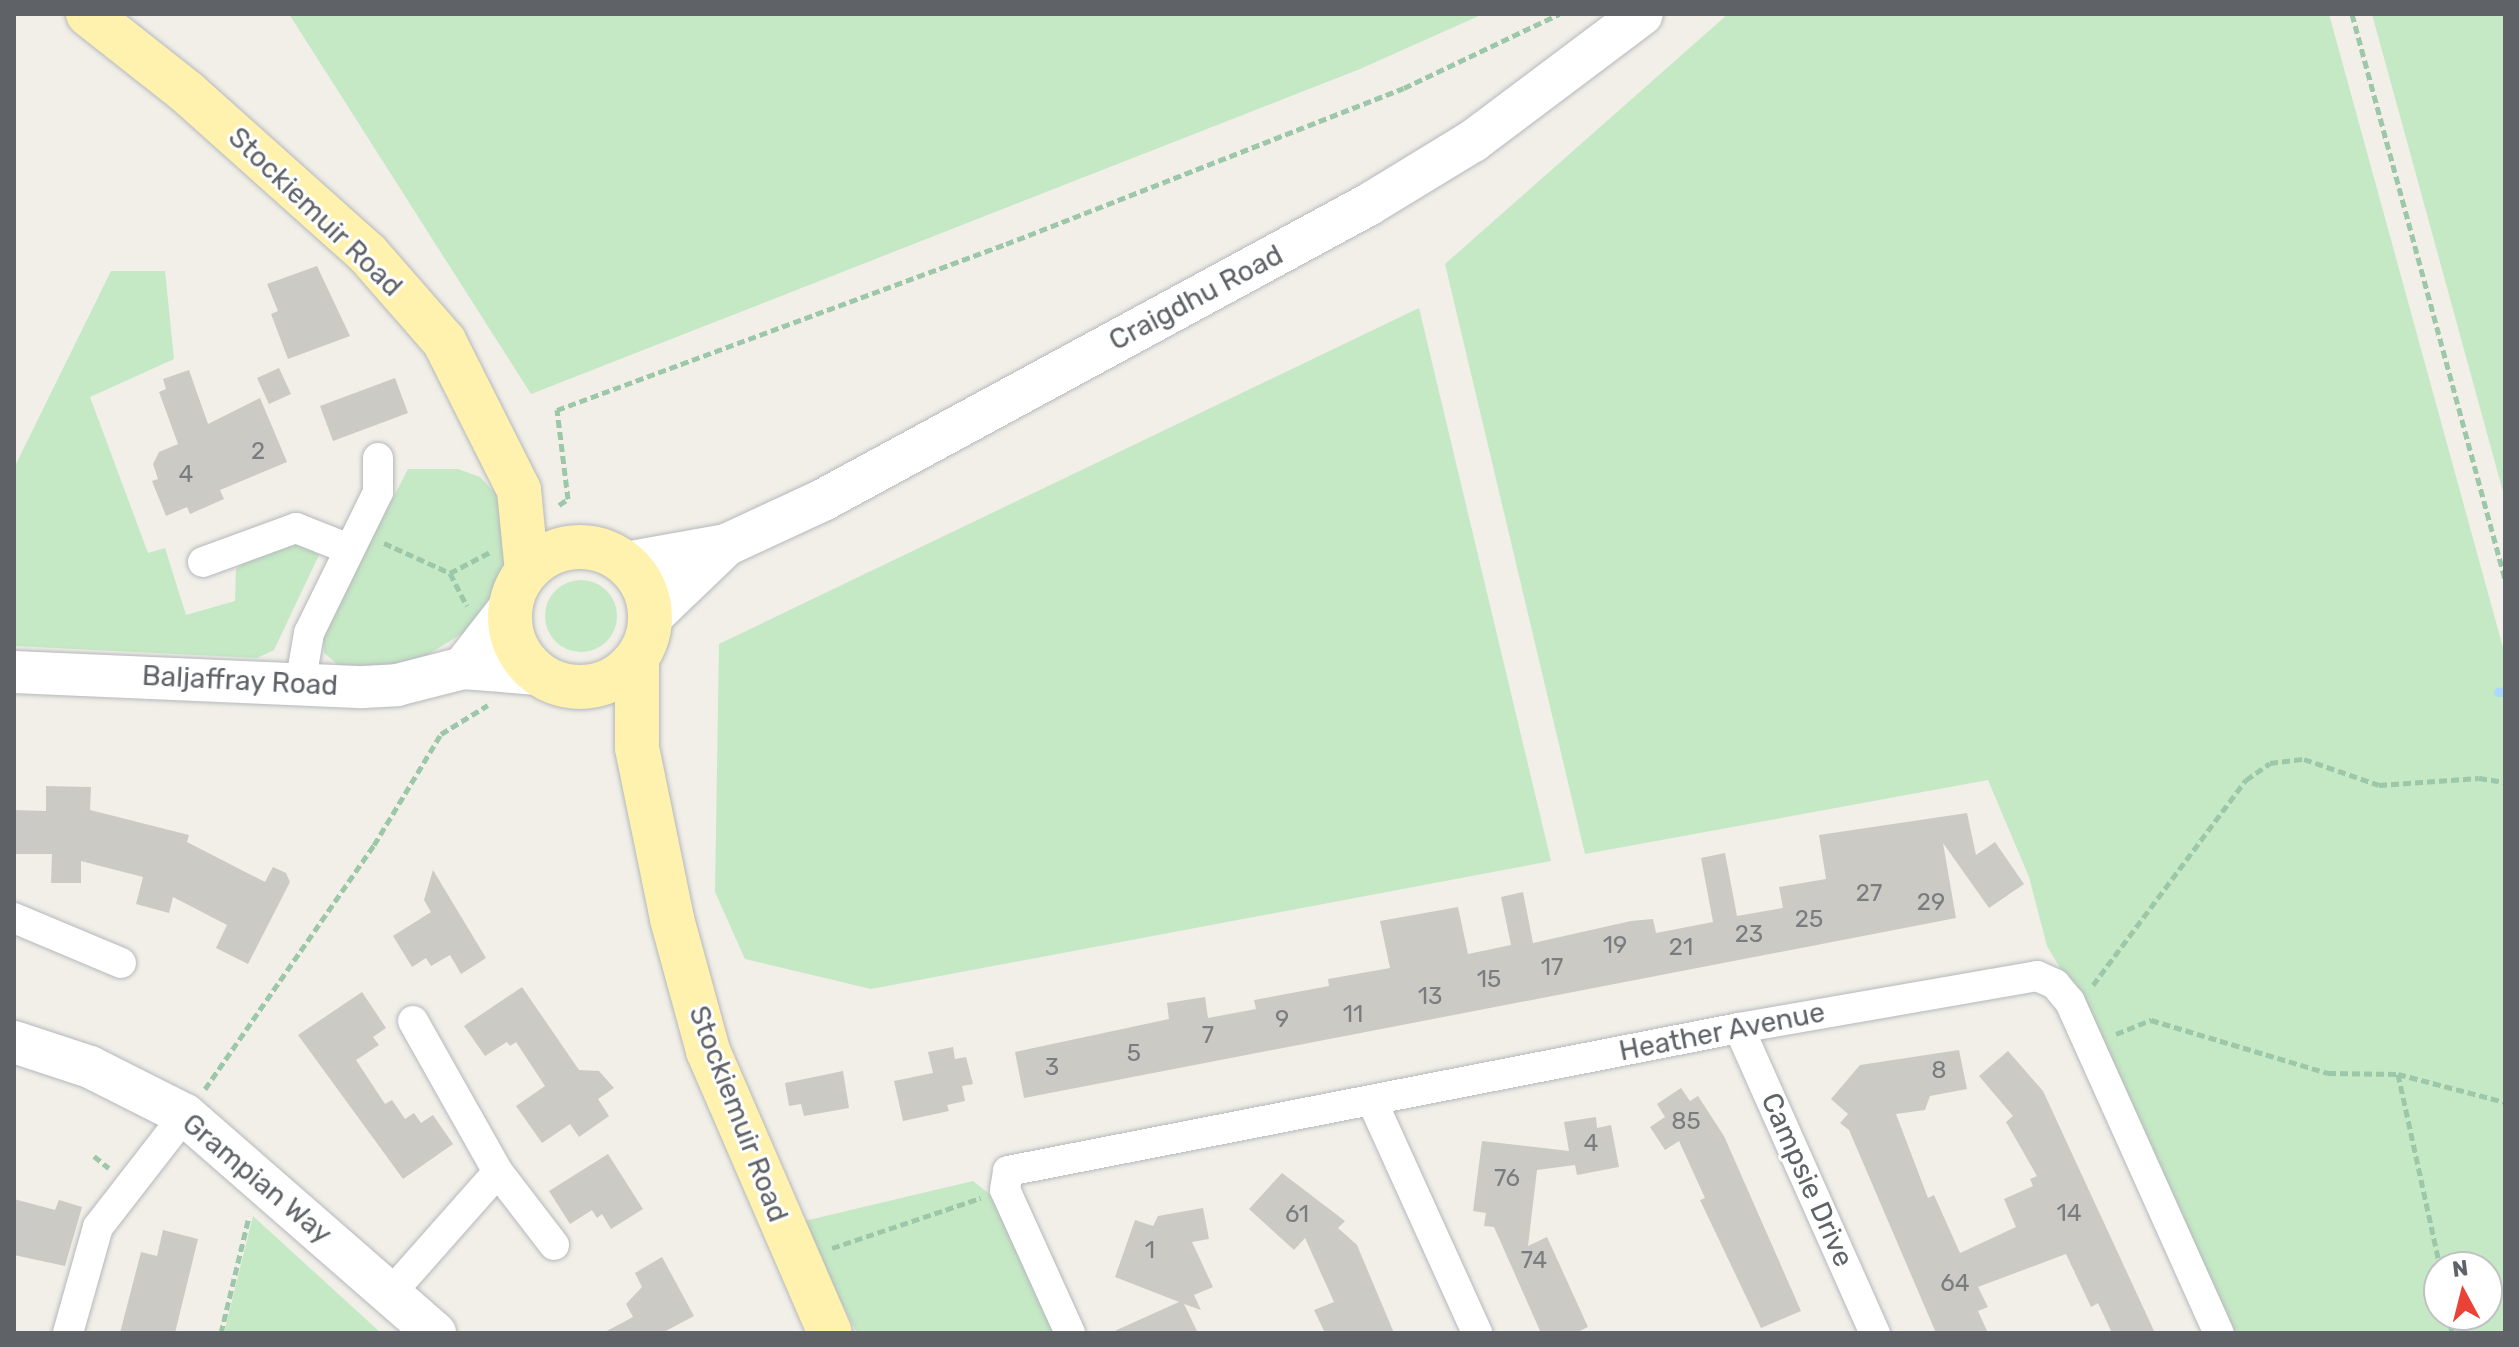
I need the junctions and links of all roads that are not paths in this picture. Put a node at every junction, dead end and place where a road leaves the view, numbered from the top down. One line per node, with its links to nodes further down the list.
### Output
1 (88, 14): 4 (main road, Stockiemuir Road)
2 (1642, 14): 5 (main road, Craigdhu Road)
3 (378, 458): 7 (street)
4 (519, 490): 6 (main road, Stockiemuir Road); 10 (main road, Stockiemuir Road)
5 (726, 545): 9 (main road, Craigdhu Road); 11 (main road, Craigdhu Road)
6 (579, 546): 9 (main road); 10 (main road)
7 (349, 549): 8 (street); 16 (street)
8 (203, 562)
9 (626, 563): 11 (main road)
10 (500, 585): 13 (main road); 15 (main road)
11 (651, 617): 12 (main road)
12 (637, 660): 15 (main road); 17 (main road, Stockiemuir Road)
13 (463, 668): 15 (main road, Baljaffray Road); 16 (main road, Baljaffray Road)
14 (14, 672): 16 (main road, Baljaffray Road)
15 (556, 681): 17 (main road)
16 (300, 685)
17 (637, 748): 30 (main road, Stockiemuir Road)
18 (14, 918): 19 (street)
19 (121, 963)
20 (413, 1021): 25 (street)
21 (1739, 1028): 23 (street, Heather Avenue); 33 (street, Campsie Drive); 34 (street, Heather Avenue)
22 (14, 1042): 24 (main road, Grampian Way)
23 (1372, 1101): 31 (street, Heather Avenue); 32 (street)
24 (185, 1115): 27 (main road, Grampian Way); 28 (street)
25 (498, 1172): 26 (street); 27 (street)
26 (554, 1245)
27 (390, 1294): 29 (main road, Grampian Way)
28 (68, 1333)
29 (435, 1333)
30 (830, 1333)
31 (1070, 1333)
32 (1477, 1333)
33 (1875, 1333)
34 (2219, 1333)

